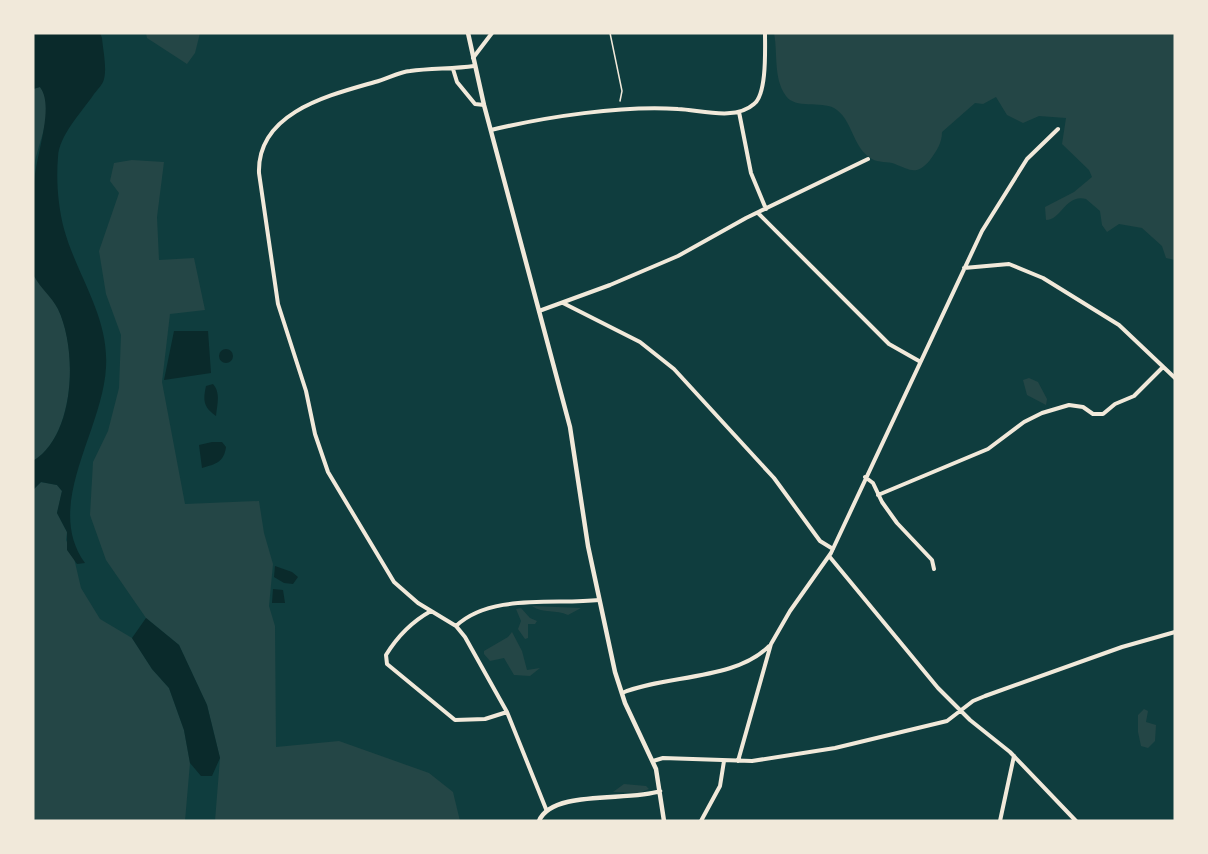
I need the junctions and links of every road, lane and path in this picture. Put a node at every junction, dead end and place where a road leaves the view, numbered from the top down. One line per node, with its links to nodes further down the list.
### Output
1 (468, 33): 5 (street)
2 (492, 33): 5 (street)
3 (610, 33): 8 (lane)
4 (765, 33): 10 (street)
5 (472, 58): 6 (street)
6 (474, 66): 7 (street); 9 (street)
7 (453, 69): 9 (street); 28 (street)
8 (620, 101)
9 (484, 105): 12 (street)
10 (739, 112): 12 (street); 14 (street)
11 (1058, 129): 16 (street)
12 (491, 130): 18 (street)
13 (868, 159): 14 (street)
14 (766, 209): 15 (street)
15 (758, 213): 17 (street); 19 (street)
16 (964, 268): 19 (street); 20 (street)
17 (563, 303): 18 (street); 24 (street)
18 (539, 311): 27 (street)
19 (919, 361): 22 (street)
20 (1163, 367): 21 (street); 23 (street)
21 (1175, 378)
22 (865, 477): 23 (street); 24 (street)
23 (878, 495): 26 (street)
24 (833, 549): 25 (street)
25 (829, 556): 31 (street); 33 (street)
26 (934, 569)
27 (599, 600): 29 (street); 32 (street)
28 (431, 611): 29 (street); 34 (street)
29 (456, 626): 34 (street)
30 (1175, 632): 33 (street)
31 (771, 644): 32 (street); 38 (street)
32 (621, 693): 36 (street)
33 (960, 711): 35 (street); 38 (street)
34 (507, 712): 40 (street)
35 (1014, 756): 44 (street); 45 (street)
36 (653, 761): 37 (street); 39 (street)
37 (724, 761): 38 (street); 43 (street)
38 (738, 761)
39 (660, 791): 40 (street); 42 (street)
40 (546, 809): 41 (street)
41 (539, 821)
42 (664, 821)
43 (701, 821)
44 (1000, 821)
45 (1076, 821)

